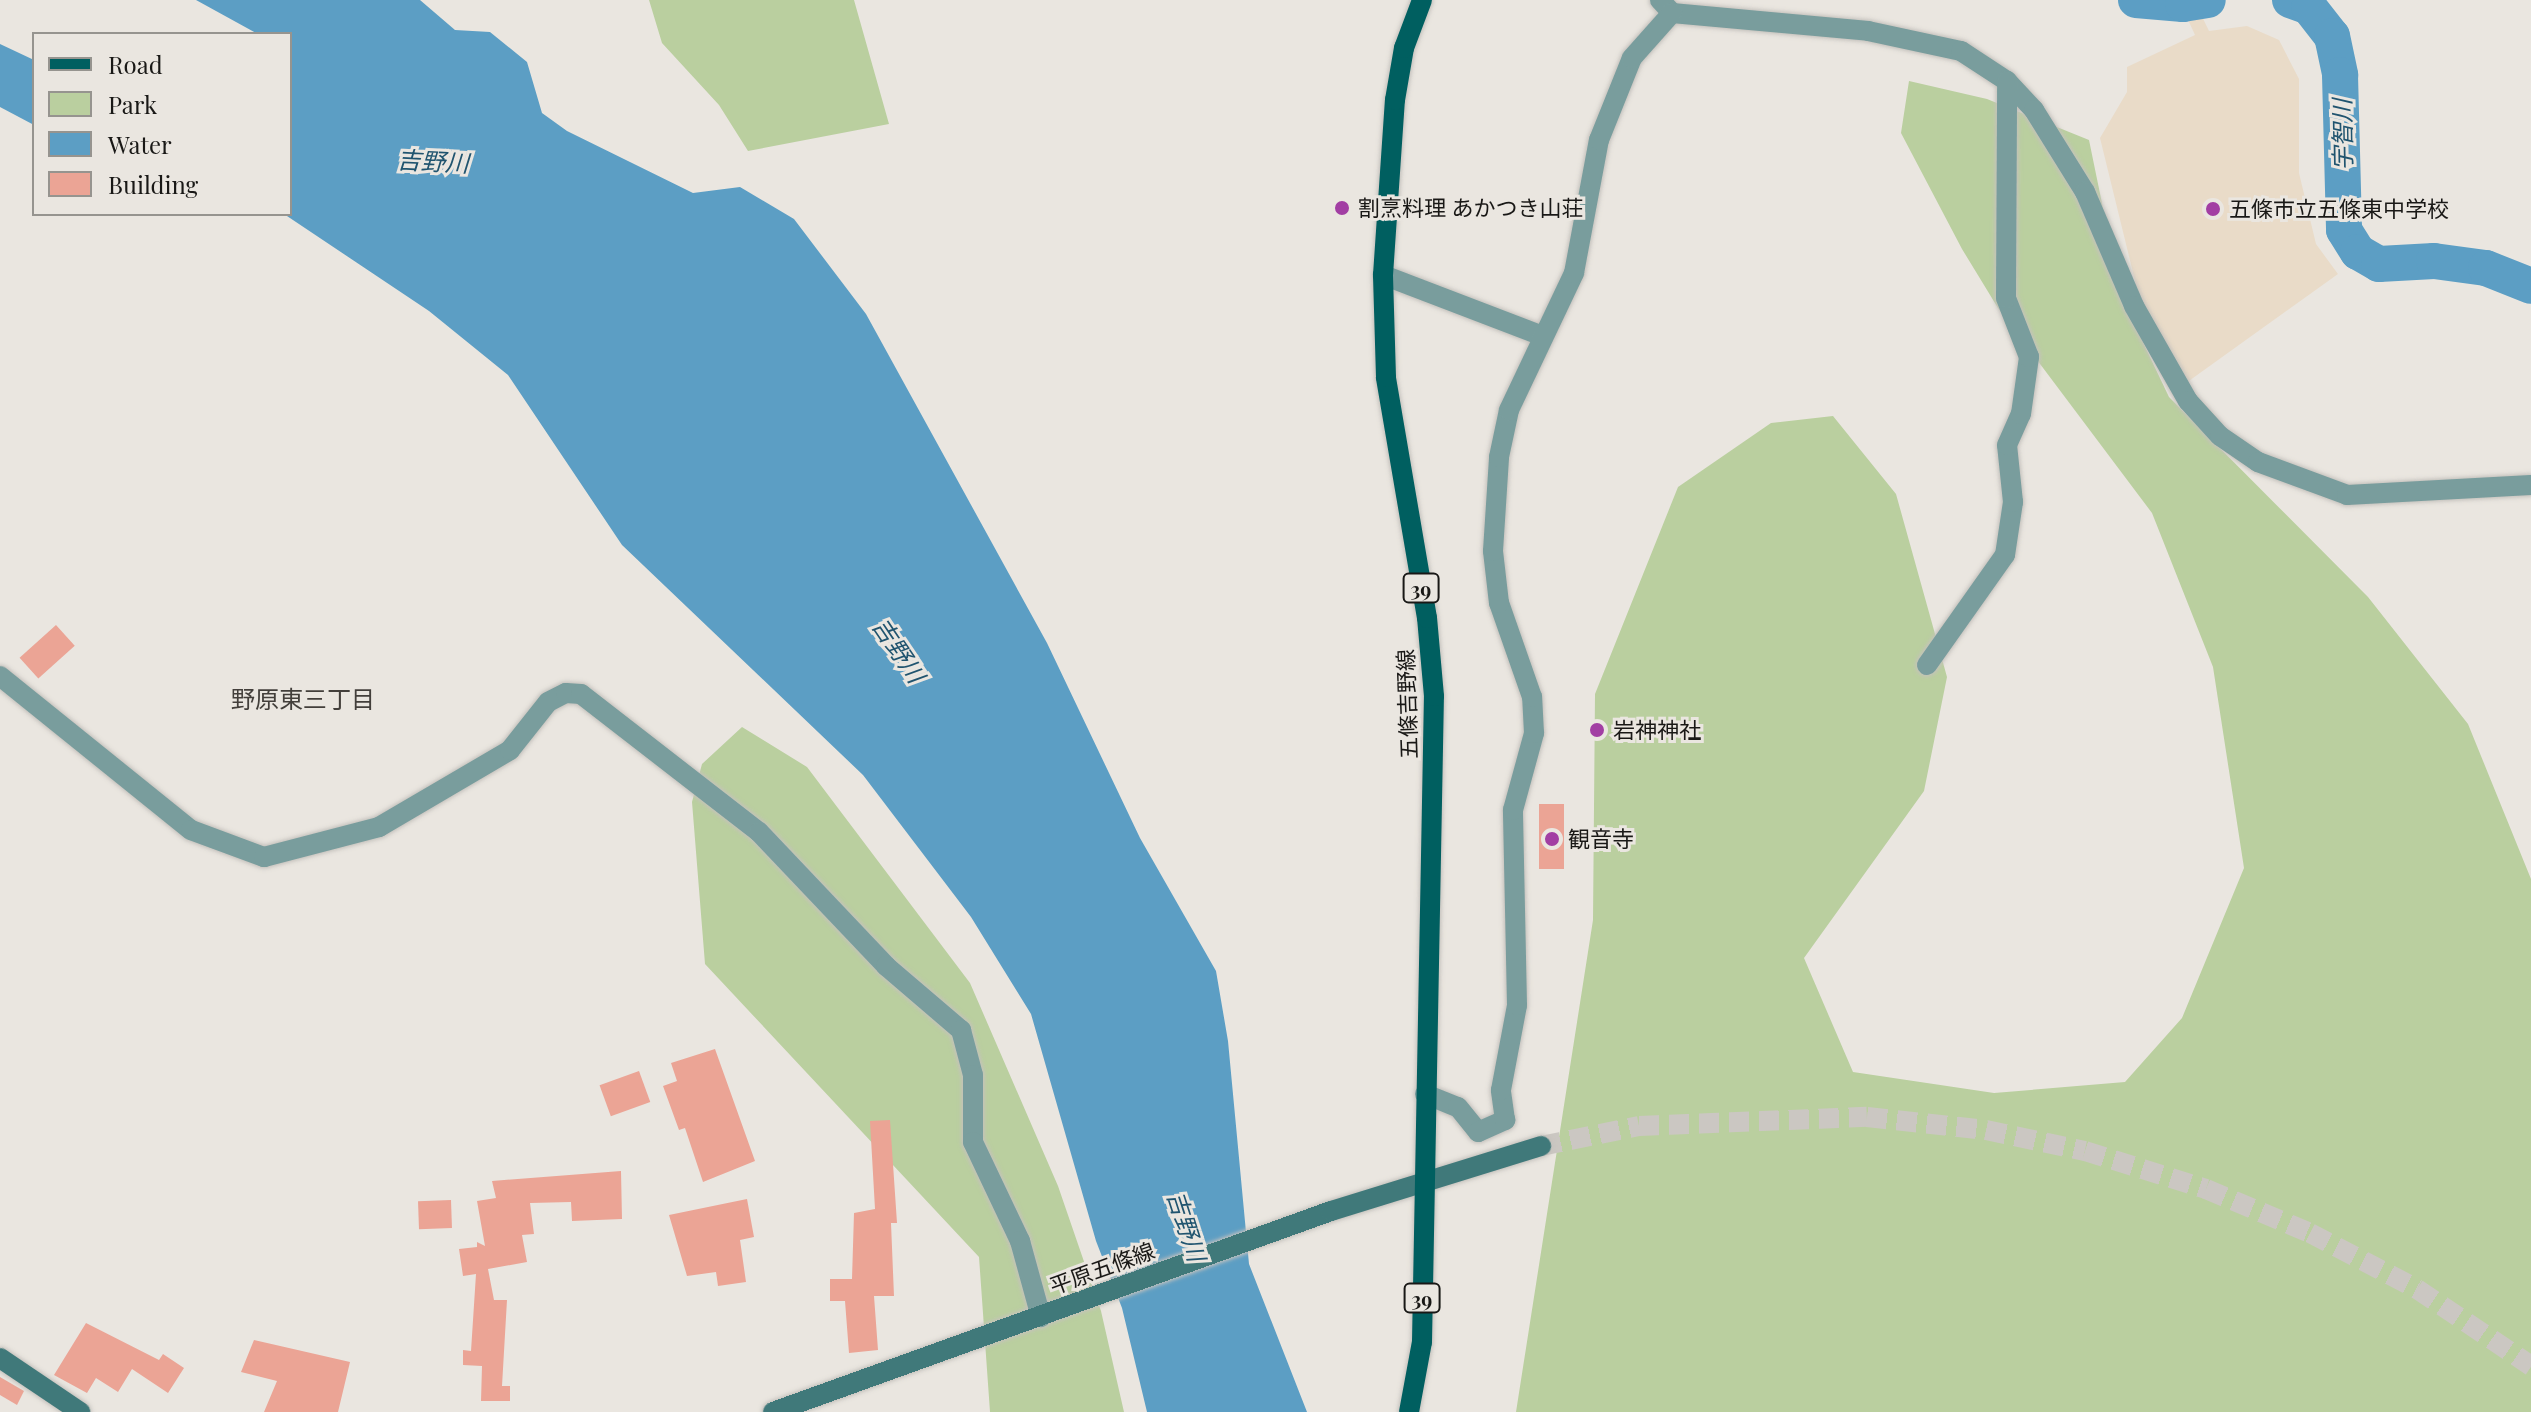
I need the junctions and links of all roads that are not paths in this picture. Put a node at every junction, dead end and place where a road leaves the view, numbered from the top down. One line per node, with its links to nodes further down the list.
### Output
1 (1422, 0): 4 (main road, 五條吉野線 / 39)
2 (1666, 7): 3 (street); 5 (street)
3 (2007, 81): 6 (street); 7 (street)
4 (1383, 275): 5 (street); 9 (main road, 五條吉野線 / 39)
5 (1543, 336): 9 (street)
6 (2531, 485)
7 (1927, 665)
8 (0, 676): 12 (street)
9 (1425, 1094): 11 (main road, 五條吉野線 / 39)
10 (1541, 1146): 11 (main road, 平原五條線)
11 (1423, 1183): 12 (main road, 平原五條線); 16 (main road, 五條吉野線 / 39)
12 (1041, 1317): 15 (main road, 平原五條線)
13 (0, 1358): 14 (main road)
14 (80, 1412)
15 (773, 1412)
16 (1409, 1412)

